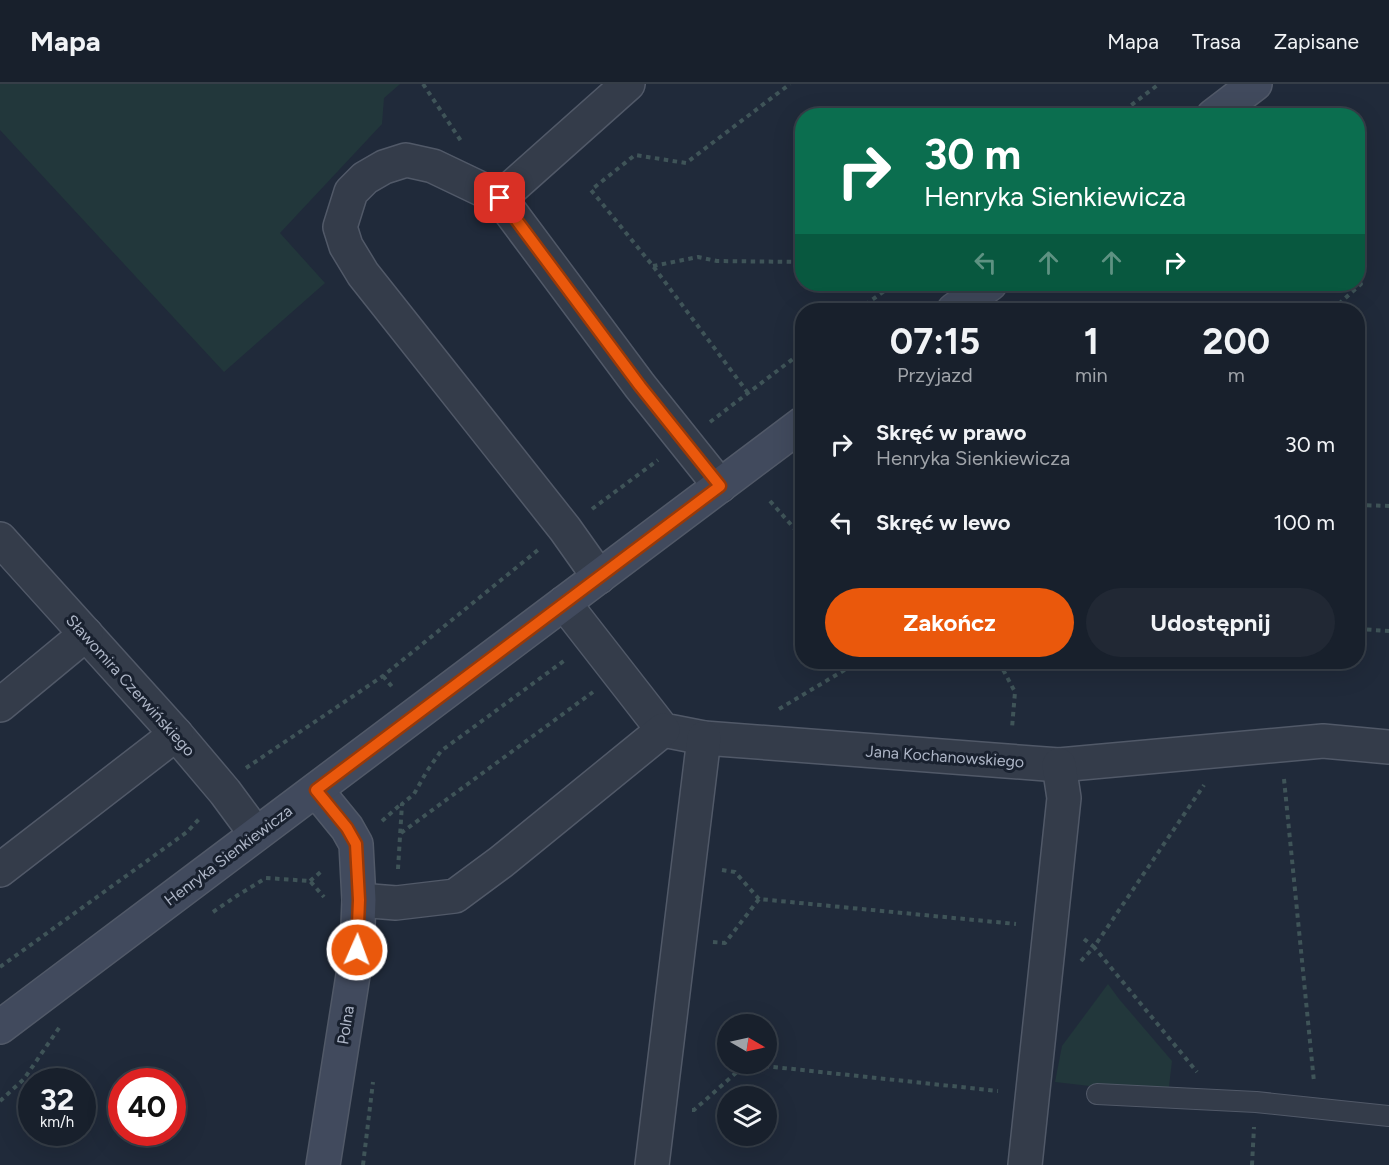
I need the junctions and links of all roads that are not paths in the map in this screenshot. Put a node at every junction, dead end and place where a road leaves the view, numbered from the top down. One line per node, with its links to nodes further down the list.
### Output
1 (1255, 84): 3 (street)
2 (622, 86): 4 (street)
3 (1224, 108)
4 (500, 198): 6 (street); 8 (street)
5 (795, 429): 6 (street, Henryka Sienkiewicza)
6 (720, 486): 8 (street, Henryka Sienkiewicza)
7 (0, 539): 10 (street, Sławomira Czerwińskiego)
8 (600, 576): 9 (street, Henryka Sienkiewicza)
9 (564, 603): 12 (street); 17 (street, Henryka Sienkiewicza)
10 (86, 634): 11 (street); 13 (street, Sławomira Czerwińskiego)
11 (0, 705)
12 (663, 730): 14 (street, Jana Kochanowskiego); 20 (street)
13 (176, 734): 18 (street, Sławomira Czerwińskiego); 19 (street)
14 (704, 738): 16 (street, Jana Kochanowskiego); 25 (street)
15 (1389, 747): 16 (street, Jana Kochanowskiego)
16 (1059, 765): 26 (street)
17 (316, 790): 18 (street, Henryka Sienkiewicza); 20 (street, Polna)
18 (256, 834): 21 (street, Henryka Sienkiewicza)
19 (0, 870)
20 (359, 900): 24 (street, Polna)
21 (0, 1027)
22 (1097, 1094): 23 (lane)
23 (1389, 1116)
24 (323, 1165)
25 (652, 1165)
26 (1025, 1165)

